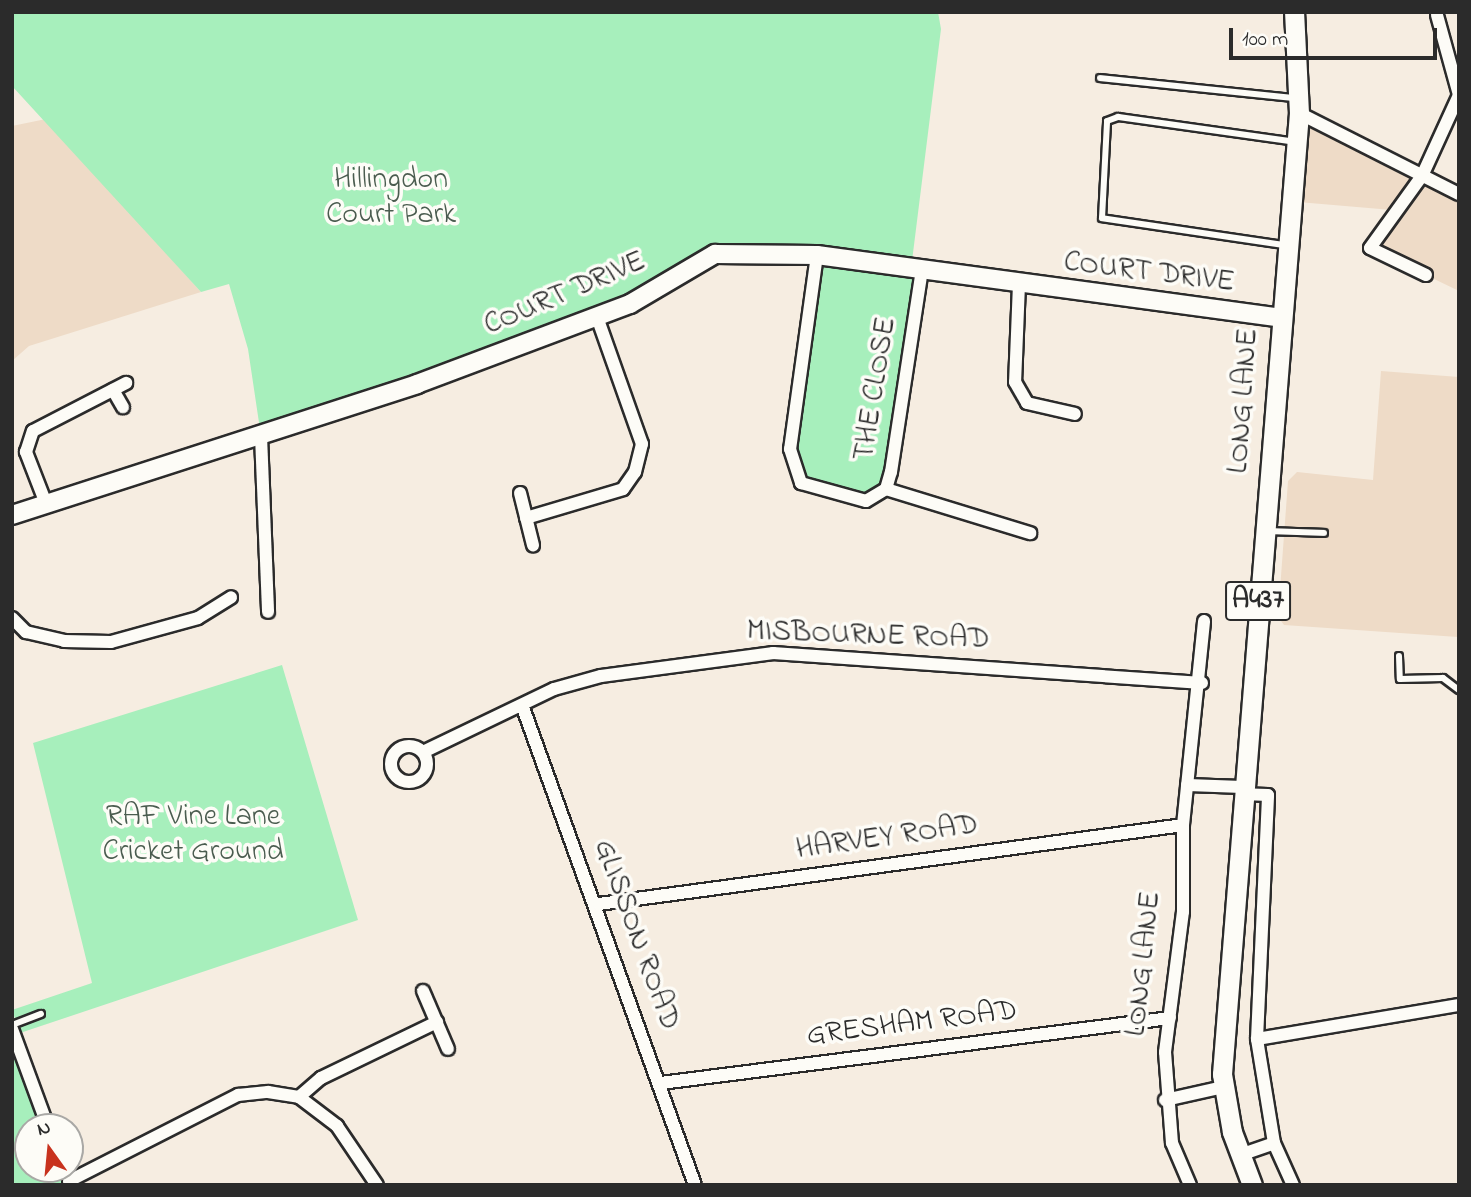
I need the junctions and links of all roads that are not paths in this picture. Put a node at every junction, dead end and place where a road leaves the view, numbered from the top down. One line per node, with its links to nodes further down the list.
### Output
1 (1294, 12): 4 (main road, LONG LANE / A437)
2 (1437, 15): 6 (street)
3 (1100, 78): 4 (lane)
4 (1298, 106): 5 (main road, LONG LANE / A437); 6 (street)
5 (1296, 142): 8 (main road, LONG LANE / A437); 8 (lane)
6 (1422, 176): 7 (street); 11 (street)
7 (1459, 194)
8 (1286, 245): 14 (main road, LONG LANE / A437)
9 (817, 255): 10 (street, COURT DRIVE); 13 (street, COURT DRIVE); 20 (street, THE CLOSE)
10 (922, 271): 12 (street, COURT DRIVE); 20 (street, THE CLOSE)
11 (1426, 275)
12 (1019, 284): 14 (street, COURT DRIVE); 18 (street)
13 (597, 317): 19 (street, COURT DRIVE); 24 (street)
14 (1280, 318): 25 (main road, LONG LANE / A437)
15 (126, 383): 16 (street)
16 (113, 390): 17 (street); 22 (street)
17 (123, 407)
18 (1075, 414)
19 (261, 436): 22 (street, COURT DRIVE); 30 (street)
20 (886, 489): 26 (street)
21 (520, 493): 24 (street)
22 (45, 501): 23 (street, COURT DRIVE)
23 (12, 515)
24 (526, 518): 28 (street)
25 (1264, 531): 27 (lane); 39 (main road, LONG LANE / A437)
26 (1030, 533)
27 (1324, 533)
28 (533, 545)
29 (231, 597): 31 (street)
30 (268, 612)
31 (13, 621)
32 (1204, 621): 34 (street, LONG LANE)
33 (1399, 656): 35 (lane)
34 (1202, 683): 36 (street, MISBOURNE ROAD); 38 (street, LONG LANE)
35 (1459, 690)
36 (522, 705): 37 (street, MISBOURNE ROAD); 41 (street, GLISSON ROAD)
37 (423, 752)
38 (1187, 785): 39 (street); 40 (street, LONG LANE)
39 (1243, 791): 48 (street); 51 (main road, LONG LANE / A437)
40 (1183, 825): 41 (street, HARVEY ROAD); 45 (street, LONG LANE)
41 (598, 904): 50 (street, GLISSON ROAD)
42 (423, 991): 46 (street)
43 (1459, 1005): 48 (street)
44 (41, 1014): 47 (lane)
45 (1170, 1018): 50 (street, GRESHAM ROAD); 53 (street, LONG LANE)
46 (437, 1022): 49 (street); 52 (street)
47 (12, 1027): 54 (street)
48 (1257, 1039): 55 (street)
49 (448, 1049)
50 (661, 1083): 59 (street, GLISSON ROAD)
51 (1223, 1087): 53 (street); 56 (main road, LONG LANE / A437)
52 (299, 1097): 57 (street); 58 (street)
53 (1165, 1100): 60 (street, LONG LANE)
54 (43, 1113)
55 (1273, 1143): 56 (street); 62 (street)
56 (1240, 1155): 61 (main road, LONG LANE / A437)
57 (84, 1170)
58 (377, 1185)
59 (695, 1185)
60 (1190, 1185)
61 (1252, 1185)
62 (1293, 1185)

